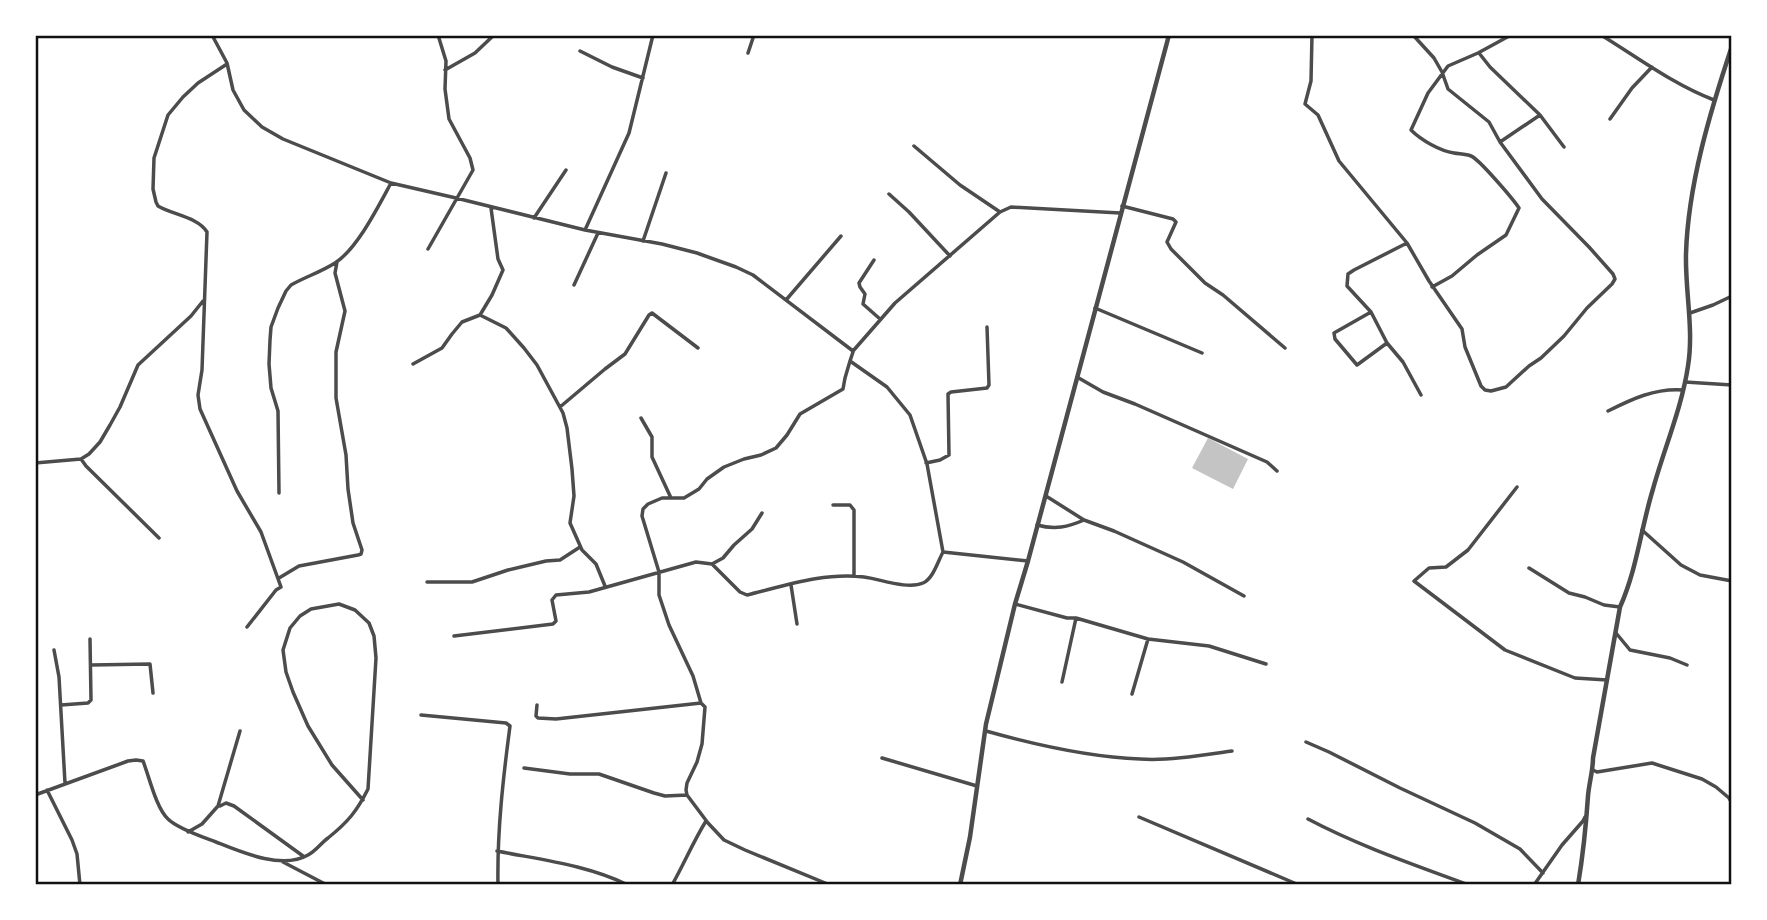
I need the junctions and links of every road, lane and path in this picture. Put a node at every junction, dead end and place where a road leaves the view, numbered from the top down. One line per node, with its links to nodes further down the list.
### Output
1 (212, 35): 15 (street)
2 (438, 35): 17 (street)
3 (494, 35): 17 (street)
4 (653, 35): 19 (street)
5 (754, 35): 13 (street)
6 (1169, 35): 31 (street)
7 (1312, 35): 40 (street)
8 (1413, 35): 18 (street)
9 (1511, 35): 14 (street)
10 (1602, 35): 16 (street)
11 (1732, 46): 20 (street)
12 (580, 51): 19 (street)
13 (748, 53)
14 (1478, 53): 18 (street); 21 (street)
15 (228, 64): 28 (street); 48 (street)
16 (1652, 67): 20 (street); 22 (street)
17 (445, 70): 30 (street)
18 (1442, 72): 23 (street); 46 (street)
19 (643, 78): 36 (street)
20 (1714, 100): 52 (street)
21 (1540, 115): 23 (street); 25 (street)
22 (1609, 119)
23 (1500, 142): 46 (street)
24 (914, 146): 33 (street)
25 (1564, 146)
26 (566, 170): 35 (street)
27 (666, 173): 39 (street)
28 (391, 183): 30 (street); 44 (street)
29 (889, 194): 42 (street)
30 (456, 198): 32 (street); 41 (street)
31 (1122, 206): 34 (street); 58 (street)
32 (491, 208): 35 (street); 53 (street)
33 (1000, 212): 34 (street); 42 (street)
34 (1120, 213): 50 (street)
35 (534, 218): 36 (street)
36 (585, 230): 37 (street)
37 (598, 233): 39 (street); 45 (street)
38 (841, 236): 49 (street)
39 (643, 242): 49 (street)
40 (1407, 243): 46 (street); 51 (street)
41 (428, 249)
42 (950, 256): 54 (street)
43 (874, 260): 54 (street)
44 (337, 262): 76 (street); 92 (street)
45 (574, 285)
46 (1432, 287)
47 (1732, 296): 52 (street)
48 (204, 299): 71 (street); 92 (street)
49 (786, 300): 59 (street)
50 (1095, 308): 60 (street); 63 (street)
51 (1371, 312): 56 (street); 56 (street)
52 (1690, 313): 64 (street)
53 (480, 315): 62 (street); 68 (street)
54 (880, 318): 59 (street)
55 (987, 327): 73 (street)
56 (1387, 343): 67 (street)
57 (698, 348): 68 (street)
58 (1285, 348)
59 (853, 351): 61 (street)
60 (1202, 353)
61 (850, 361): 73 (street); 78 (street)
62 (413, 364)
63 (1076, 376): 74 (street); 77 (street)
64 (1685, 382): 65 (street); 66 (street)
65 (1732, 385)
66 (1683, 390): 69 (street); 83 (street)
67 (1421, 395)
68 (559, 407): 85 (street)
69 (1608, 411)
70 (641, 418): 78 (street)
71 (81, 459): 72 (street); 84 (street)
72 (35, 463)
73 (926, 463): 86 (street)
74 (1277, 471)
75 (1517, 487): 111 (street)
76 (279, 493)
77 (1046, 496): 81 (street); 82 (street)
78 (671, 498): 90 (street)
79 (833, 505): 91 (street)
80 (762, 513): 88 (street)
81 (1084, 520): 82 (street); 97 (street)
82 (1037, 525): 87 (street)
83 (1642, 530): 93 (street); 99 (street)
84 (159, 538)
85 (580, 547): 94 (street); 96 (street)
86 (943, 552): 87 (street); 91 (street)
87 (1028, 561): 98 (street)
88 (712, 564): 90 (street); 95 (street)
89 (1529, 568): 99 (street)
90 (659, 572): 96 (street); 115 (street)
91 (854, 576): 95 (street)
92 (279, 578): 102 (street)
93 (1732, 581)
94 (427, 582)
95 (790, 585): 101 (street)
96 (606, 586): 104 (street)
97 (1244, 596)
98 (1014, 604): 100 (street); 119 (street)
99 (1620, 607): 103 (street)
100 (1076, 618): 106 (street); 112 (street)
101 (797, 624)
102 (247, 627)
103 (1616, 633): 110 (street); 111 (street)
104 (454, 636)
105 (90, 639): 109 (street)
106 (1148, 639): 108 (street); 114 (street)
107 (54, 650): 116 (street)
108 (1266, 664)
109 (91, 665): 113 (street); 116 (street)
110 (1687, 665)
111 (1607, 680): 125 (street)
112 (1062, 682)
113 (153, 693)
114 (1132, 694)
115 (701, 703): 117 (street); 130 (street)
116 (61, 705): 126 (street)
117 (537, 705)
118 (421, 715): 139 (street)
119 (985, 730): 122 (street); 127 (street)
120 (240, 731): 133 (street)
121 (1306, 742): 142 (street)
122 (1232, 751)
123 (882, 758): 127 (street)
124 (524, 768): 130 (street)
125 (1592, 770): 132 (street); 134 (street)
126 (65, 783): 128 (street); 138 (street)
127 (977, 786): 149 (street)
128 (47, 790): 129 (street); 143 (street)
129 (35, 794)
130 (687, 795): 137 (street)
131 (362, 800): 131 (street); 140 (street)
132 (1732, 803)
133 (218, 806): 138 (street); 140 (street)
134 (1588, 809): 142 (street); 153 (street)
135 (1139, 817): 150 (street)
136 (1308, 819): 151 (street)
137 (706, 821): 147 (street); 148 (street)
138 (188, 832): 141 (street)
139 (497, 851): 145 (street); 146 (street)
140 (305, 858): 141 (street)
141 (281, 861): 144 (street)
142 (1543, 873): 152 (street)
143 (80, 885)
144 (327, 885)
145 (498, 885)
146 (628, 885)
147 (672, 885)
148 (830, 885)
149 (960, 885)
150 (1299, 885)
151 (1469, 885)
152 (1535, 885)
153 (1578, 885)

